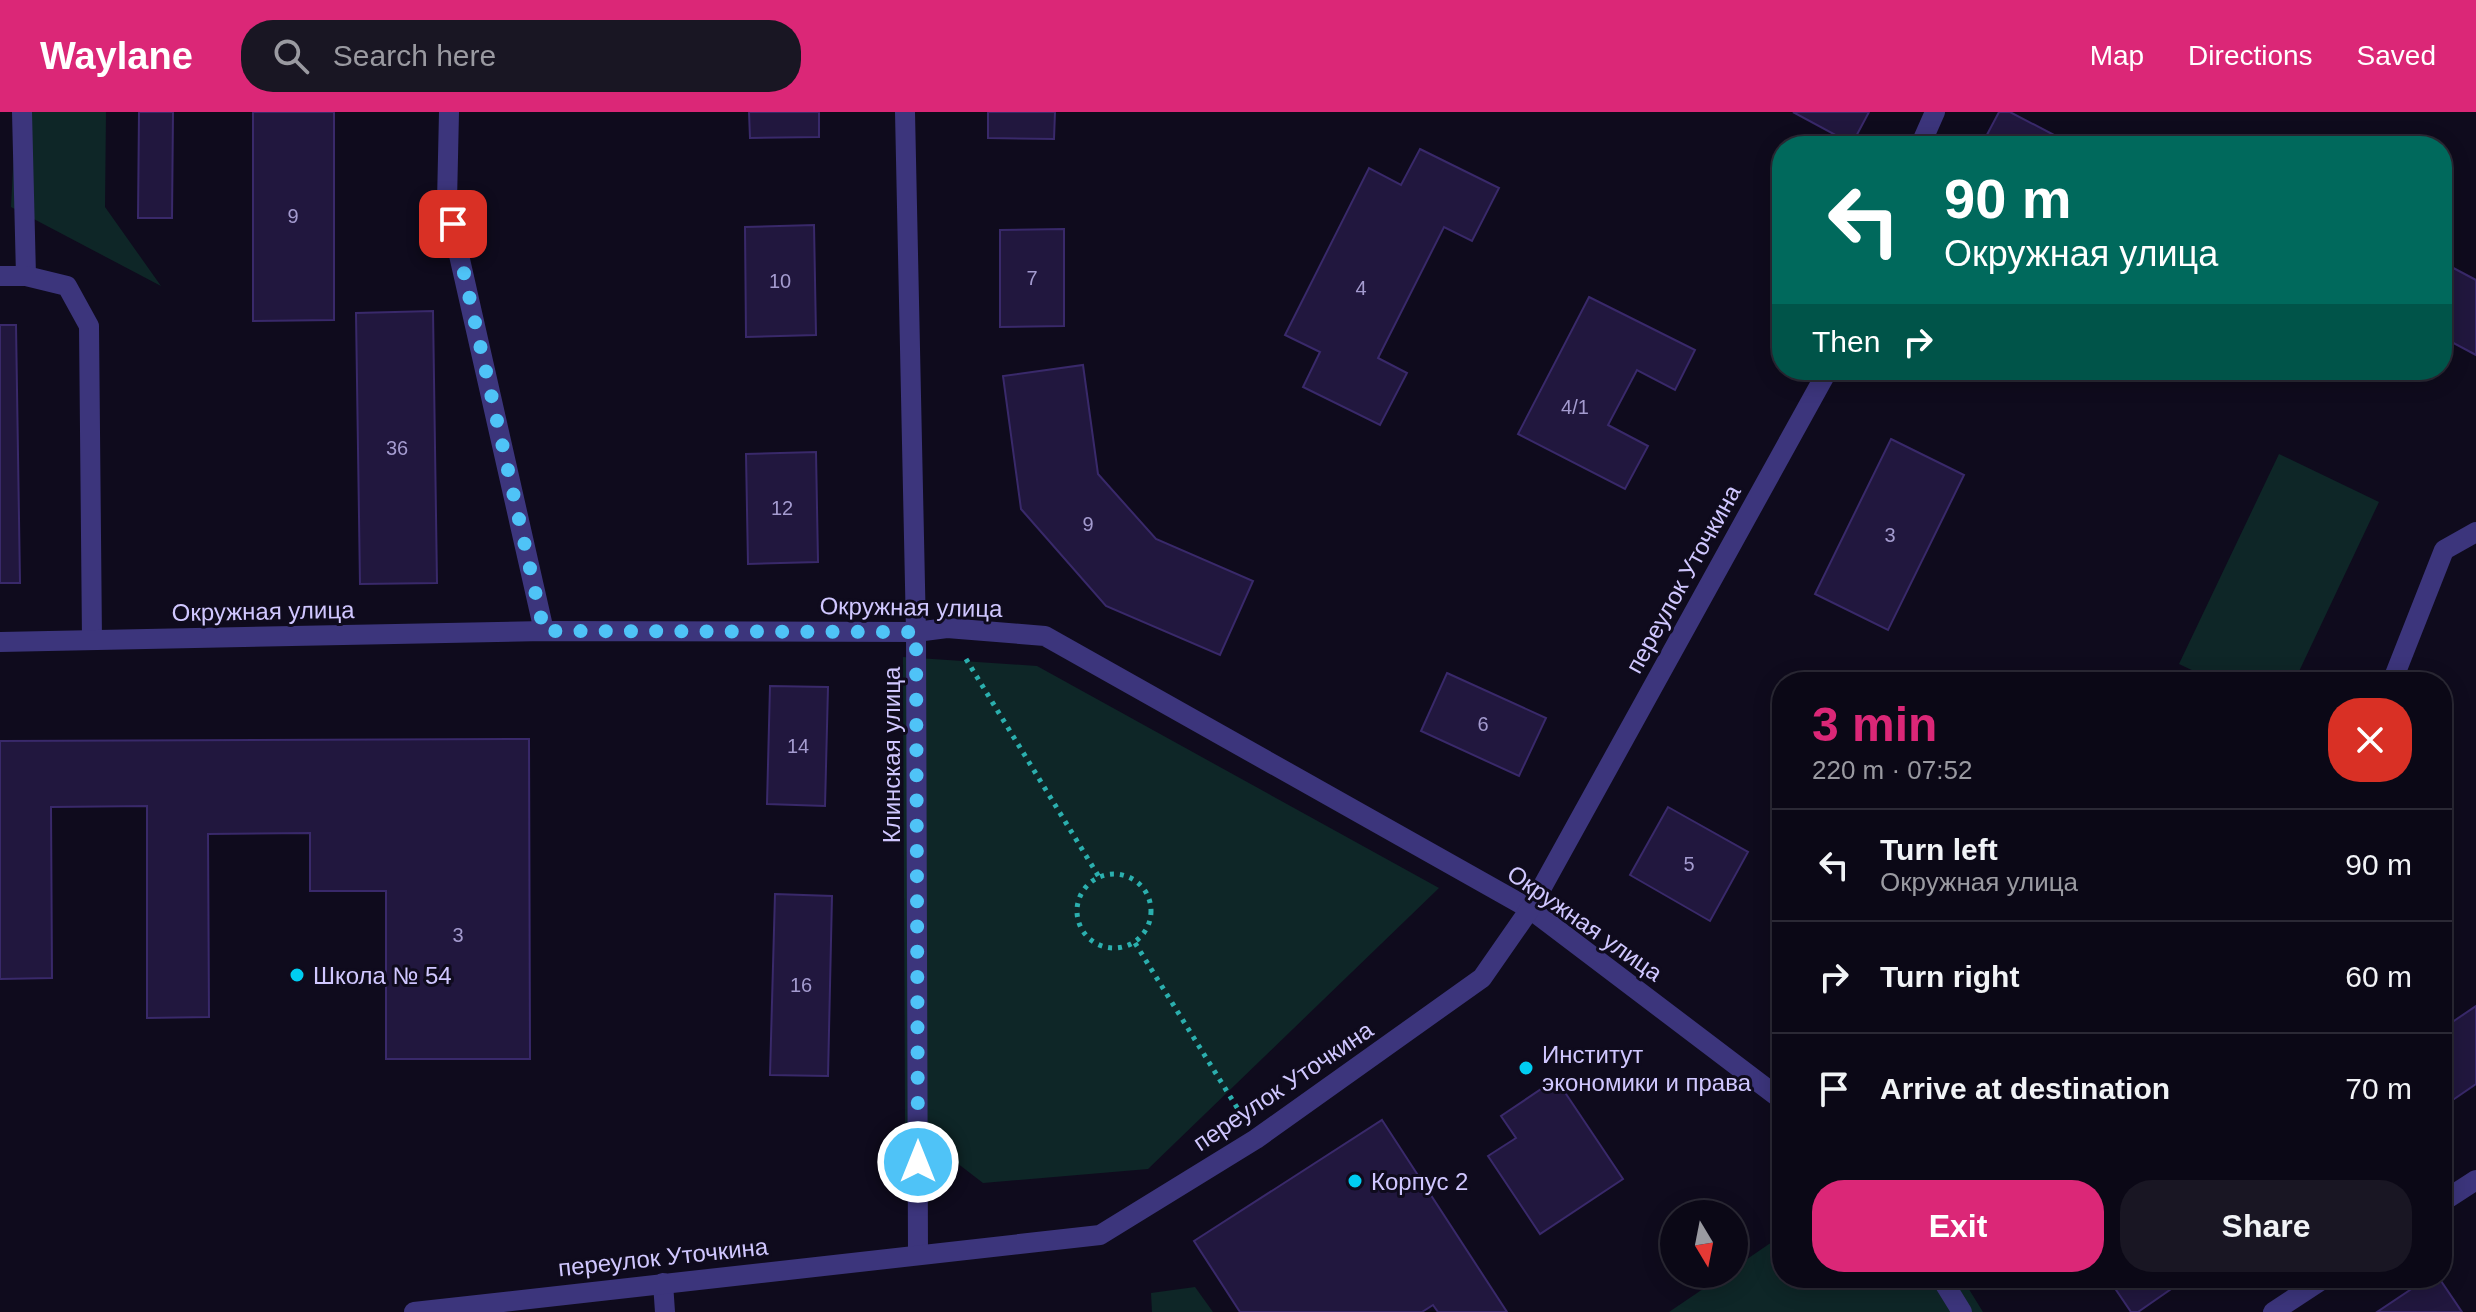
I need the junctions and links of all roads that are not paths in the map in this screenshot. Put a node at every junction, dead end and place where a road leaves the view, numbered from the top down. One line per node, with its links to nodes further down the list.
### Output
1 (22, 112): 7 (street)
2 (449, 112): 10 (street)
3 (905, 112): 11 (street, Клинская улица)
4 (1935, 112): 5 (street)
5 (1924, 136)
6 (0, 276): 7 (street)
7 (26, 276): 12 (street)
8 (1822, 380): 15 (street, переулок Уточкина)
9 (2476, 532): 14 (street)
10 (544, 631): 11 (street, Окружная улица); 12 (street, Окружная улица)
11 (916, 632): 15 (street, Окружная улица); 19 (street, Клинская улица)
12 (92, 640): 13 (street, Окружная улица)
13 (0, 642)
14 (2396, 672)
15 (1530, 909): 16 (street, Окружная улица); 19 (street, переулок Уточкина)
16 (1772, 1092)
17 (2476, 1180): 18 (street)
18 (2452, 1196)
19 (918, 1255): 20 (street, переулок Уточкина)
20 (663, 1283): 23 (street, переулок Уточкина); 24 (street)
21 (1947, 1288): 25 (street)
22 (2310, 1288): 26 (street)
23 (414, 1312)
24 (665, 1312)
25 (1962, 1312)
26 (2273, 1312)

